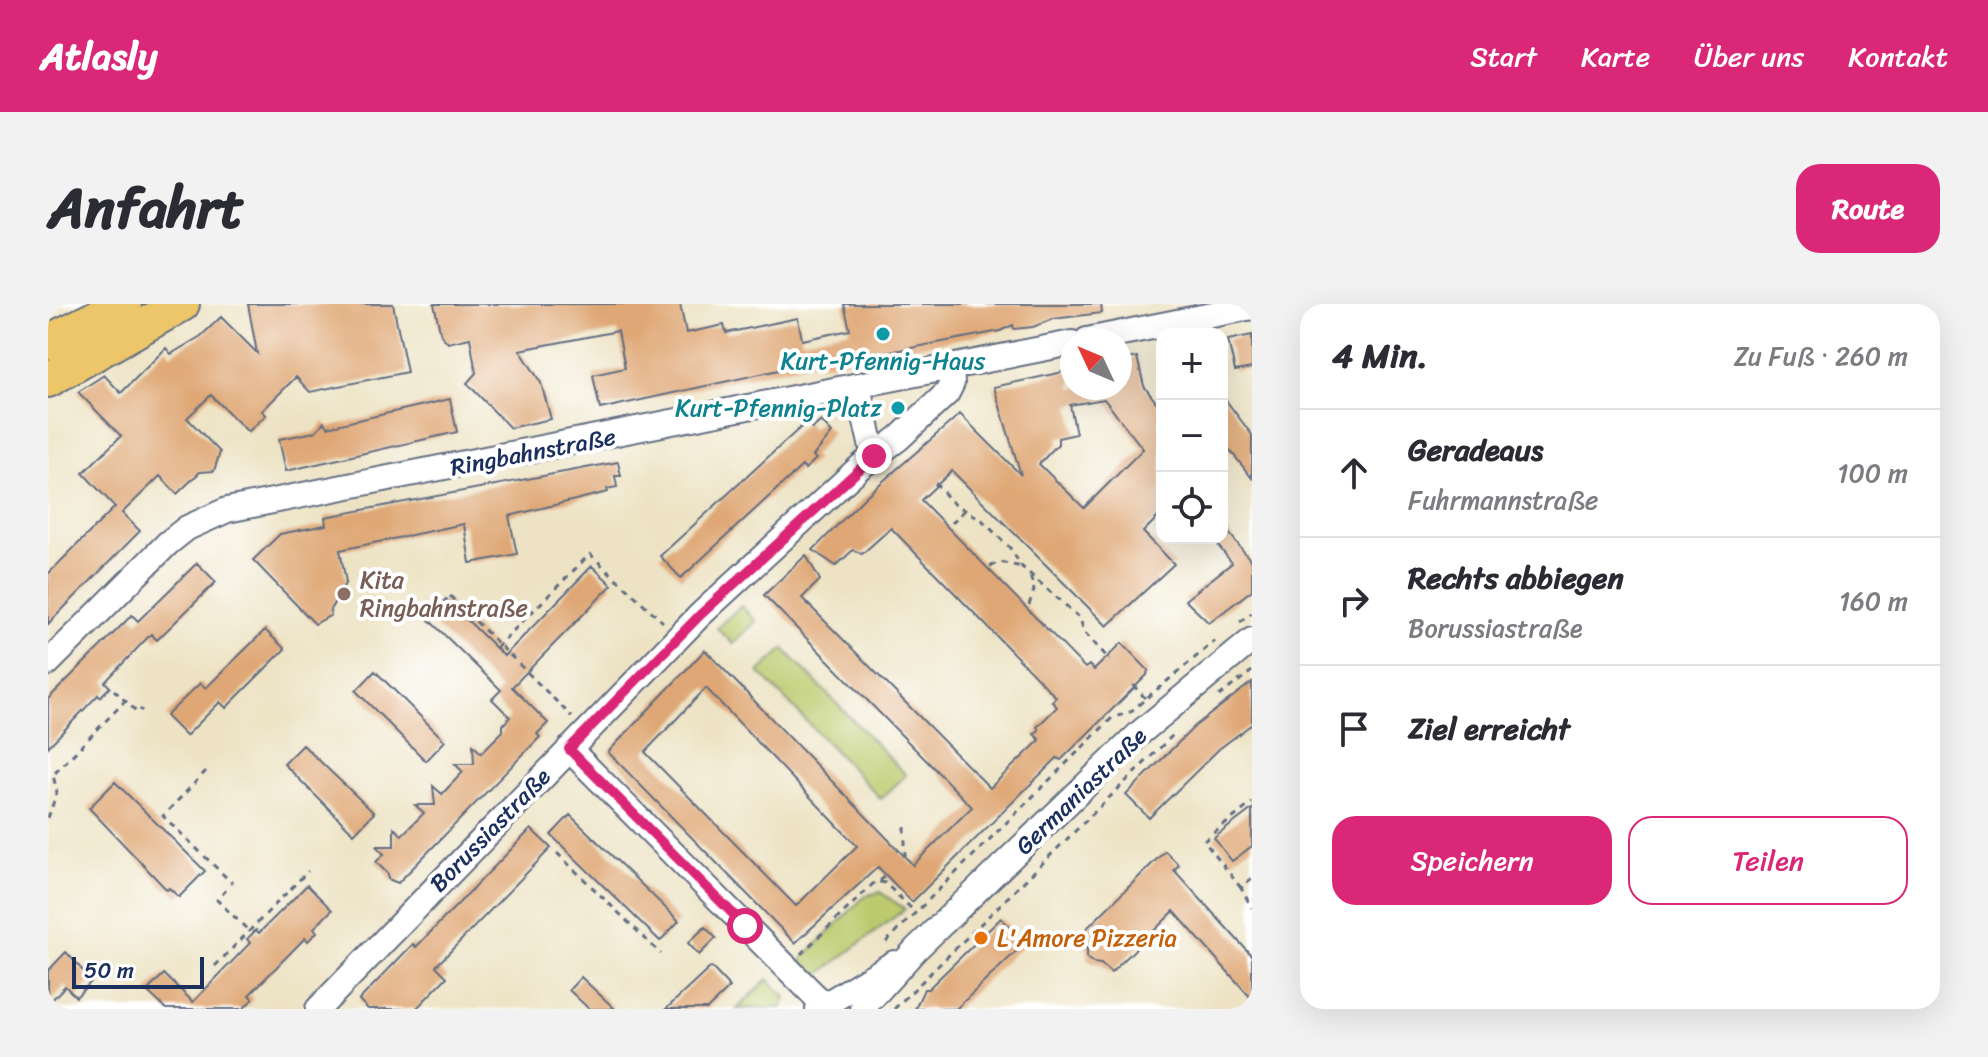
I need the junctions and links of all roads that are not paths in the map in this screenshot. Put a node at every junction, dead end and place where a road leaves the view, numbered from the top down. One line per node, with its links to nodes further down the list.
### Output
1 (124, 304): 5 (highway)
2 (182, 304): 8 (highway)
3 (1252, 307): 4 (street)
4 (1132, 331)
5 (48, 342)
6 (1060, 345): 7 (street, Ringbahnstraße)
7 (951, 367): 9 (street, Ringbahnstraße); 10 (street, Borussiastraße)
8 (48, 380)
9 (858, 387): 10 (street); 12 (street, Ringbahnstraße)
10 (874, 456): 13 (street, Borussiastraße)
11 (1246, 631): 14 (street, Germaniastraße)
12 (48, 663)
13 (578, 740): 15 (street); 16 (street, Borussiastraße)
14 (916, 949): 15 (street); 17 (street)
15 (823, 1008)
16 (318, 1009)
17 (862, 1009)

